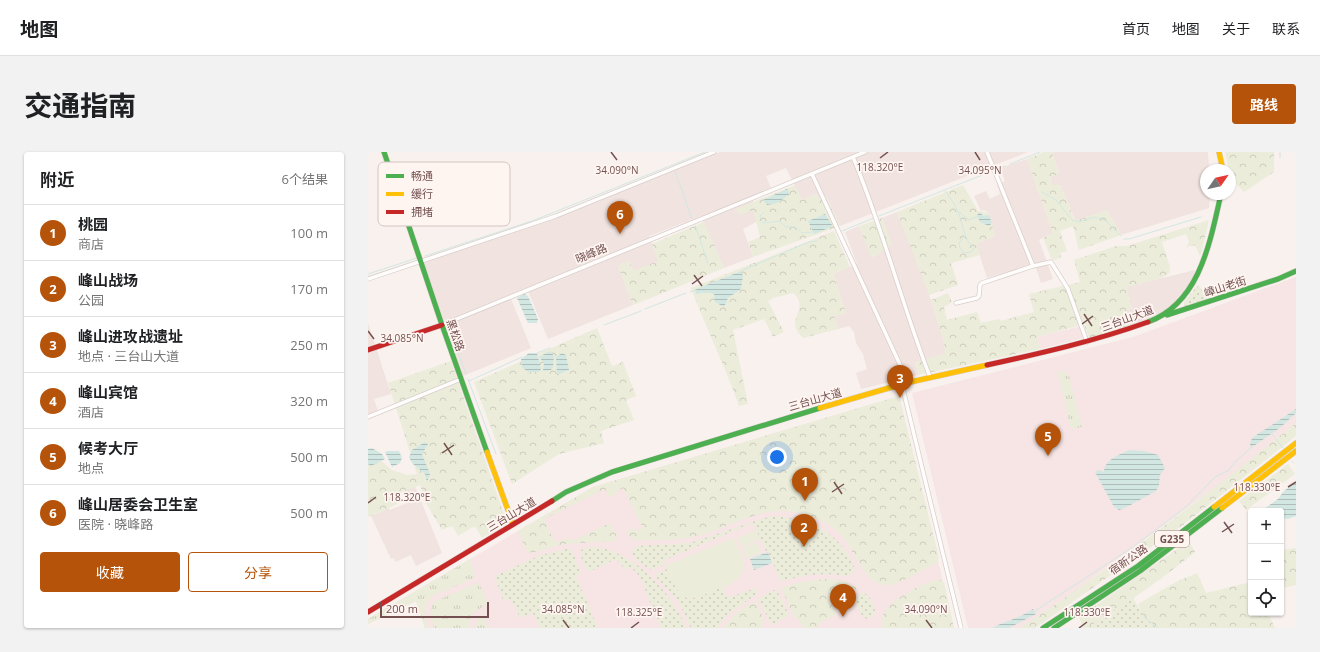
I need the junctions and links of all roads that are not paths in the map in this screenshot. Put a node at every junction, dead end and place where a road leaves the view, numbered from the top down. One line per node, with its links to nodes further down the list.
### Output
1 (384, 152): 7 (main road, 黑松路)
2 (714, 152): 12 (street)
3 (865, 152): 6 (street, 晓峰路)
4 (987, 152): 13 (street)
5 (1219, 152): 8 (main road)
6 (853, 157): 9 (street, 晓峰路); 21 (street)
7 (387, 162)
8 (1222, 164)
9 (812, 174): 18 (street, 晓峰路); 23 (street)
10 (1219, 200): 17 (main road, 三台山大道)
11 (409, 226): 12 (main road, 黑松路)
12 (421, 262): 15 (street); 18 (main road, 黑松路)
13 (1033, 266): 16 (street); 19 (street)
14 (1296, 271): 17 (main road, 嶂山老街)
15 (368, 279)
16 (956, 303)
17 (1159, 318): 19 (main road, 三台山大道)
18 (442, 325): 20 (main road, 晓峰路); 22 (main road, 黑松路)
19 (1087, 342): 21 (main road, 三台山大道)
20 (368, 350)
21 (930, 377): 23 (main road, 三台山大道)
22 (461, 379): 24 (street); 27 (main road, 黑松路)
23 (904, 384): 27 (main road, 三台山大道); 29 (street)
24 (368, 417)
25 (1296, 443): 30 (main road, 宿新公路 / G235)
26 (1296, 451): 31 (main road, 宿新公路 / G235)
27 (513, 524): 28 (main road, 三台山大道)
28 (368, 612)
29 (961, 628)
30 (1043, 628)
31 (1054, 628)

